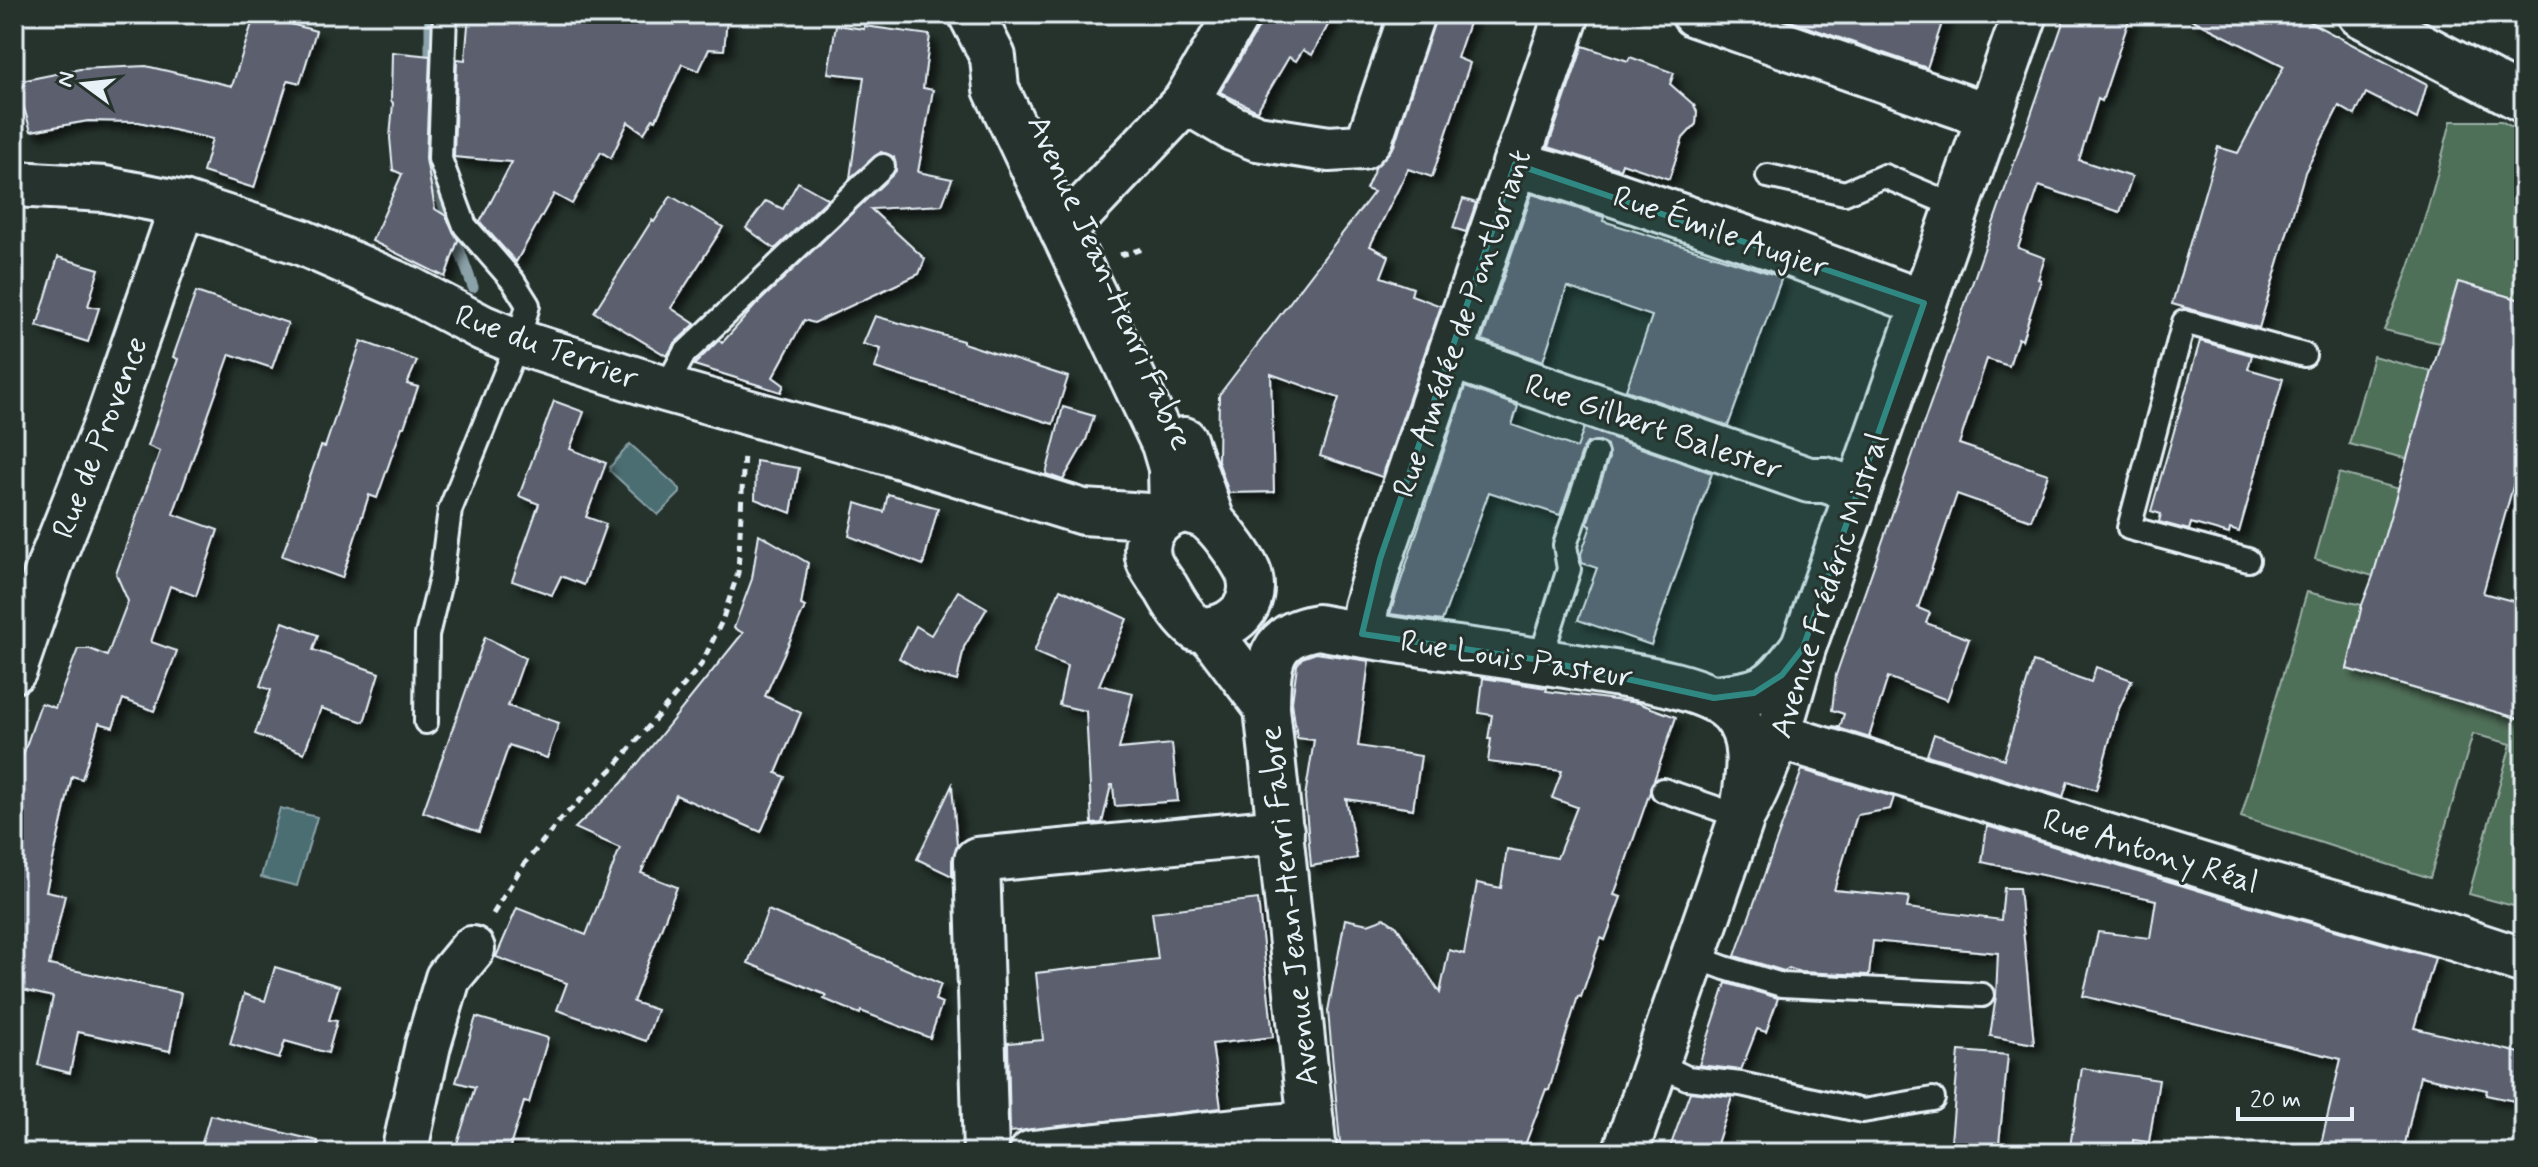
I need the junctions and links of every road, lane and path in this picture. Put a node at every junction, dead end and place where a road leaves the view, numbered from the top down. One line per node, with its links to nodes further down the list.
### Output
1 (445, 14): 22 (lane)
2 (971, 14): 18 (street, Avenue Jean-Henri Fabre)
3 (1237, 14): 10 (street)
4 (1412, 14): 10 (street)
5 (1567, 14): 12 (street, Rue Amédée de Pontbriant)
6 (1694, 14): 11 (street)
7 (2025, 14): 11 (street, Avenue Frédéric Mistral)
8 (2360, 14): 9 (street)
9 (2524, 100)
10 (1186, 101): 18 (street)
11 (1989, 116): 17 (street, Avenue Frédéric Mistral)
12 (1515, 164): 21 (street, Rue Émile Augier); 24 (street, Rue Amédée de Pontbriant)
13 (883, 166): 25 (lane)
14 (1768, 176): 17 (lane)
15 (14, 184): 16 (street, Rue du Terrier)
16 (183, 204): 22 (street, Rue du Terrier); 39 (street, Rue de Provence)
17 (1958, 207): 21 (street, Avenue Frédéric Mistral)
18 (1072, 221): 30 (street, Avenue Jean-Henri Fabre)
19 (1147, 248): 20 (path)
20 (1120, 255)
21 (1924, 303): 28 (street, Avenue Frédéric Mistral)
22 (518, 342): 25 (street, Rue du Terrier); 42 (lane)
23 (2304, 355): 31 (lane)
24 (1451, 356): 28 (street, Rue Gilbert Balester); 36 (street, Rue Amédée de Pontbriant)
25 (665, 389): 29 (street, Rue du Terrier)
26 (741, 442): 47 (path)
27 (1596, 454): 38 (lane)
28 (1858, 491): 37 (street, Avenue Frédéric Mistral)
29 (1083, 512): 30 (street, Rue du Terrier); 32 (street, Rue du Terrier)
30 (1183, 517): 32 (street); 33 (street, Rue Louis Pasteur)
31 (2248, 560)
32 (1149, 561): 35 (street, Avenue Jean-Henri Fabre)
33 (1250, 575): 34 (street, Rue Louis Pasteur); 35 (street)
34 (1318, 627): 36 (street, Rue Louis Pasteur); 41 (street)
35 (1208, 630): 41 (street, Avenue Jean-Henri Fabre)
36 (1362, 634): 38 (street, Rue Louis Pasteur)
37 (1803, 648): 40 (street, Rue Louis Pasteur); 43 (street, Avenue Frédéric Mistral)
38 (1540, 660): 40 (street, Rue Louis Pasteur)
39 (14, 670)
40 (1714, 698): 45 (street)
41 (1267, 708): 46 (street, Avenue Jean-Henri Fabre)
42 (426, 722)
43 (1778, 736): 45 (street, Avenue Frédéric Mistral); 49 (street, Rue Antony Réal)
44 (1663, 790): 45 (lane)
45 (1742, 817): 48 (street, Avenue Frédéric Mistral)
46 (1281, 831): 53 (street, Avenue Jean-Henri Fabre); 56 (street)
47 (472, 949): 55 (street)
48 (1693, 956): 50 (lane); 51 (street, Avenue Frédéric Mistral)
49 (2524, 961)
50 (1982, 995)
51 (1656, 1063): 52 (lane); 58 (street, Avenue Frédéric Mistral)
52 (1933, 1099)
53 (1312, 1138): 54 (street)
54 (1247, 1142): 57 (street)
55 (404, 1153)
56 (986, 1153)
57 (1032, 1153)
58 (1625, 1153)

